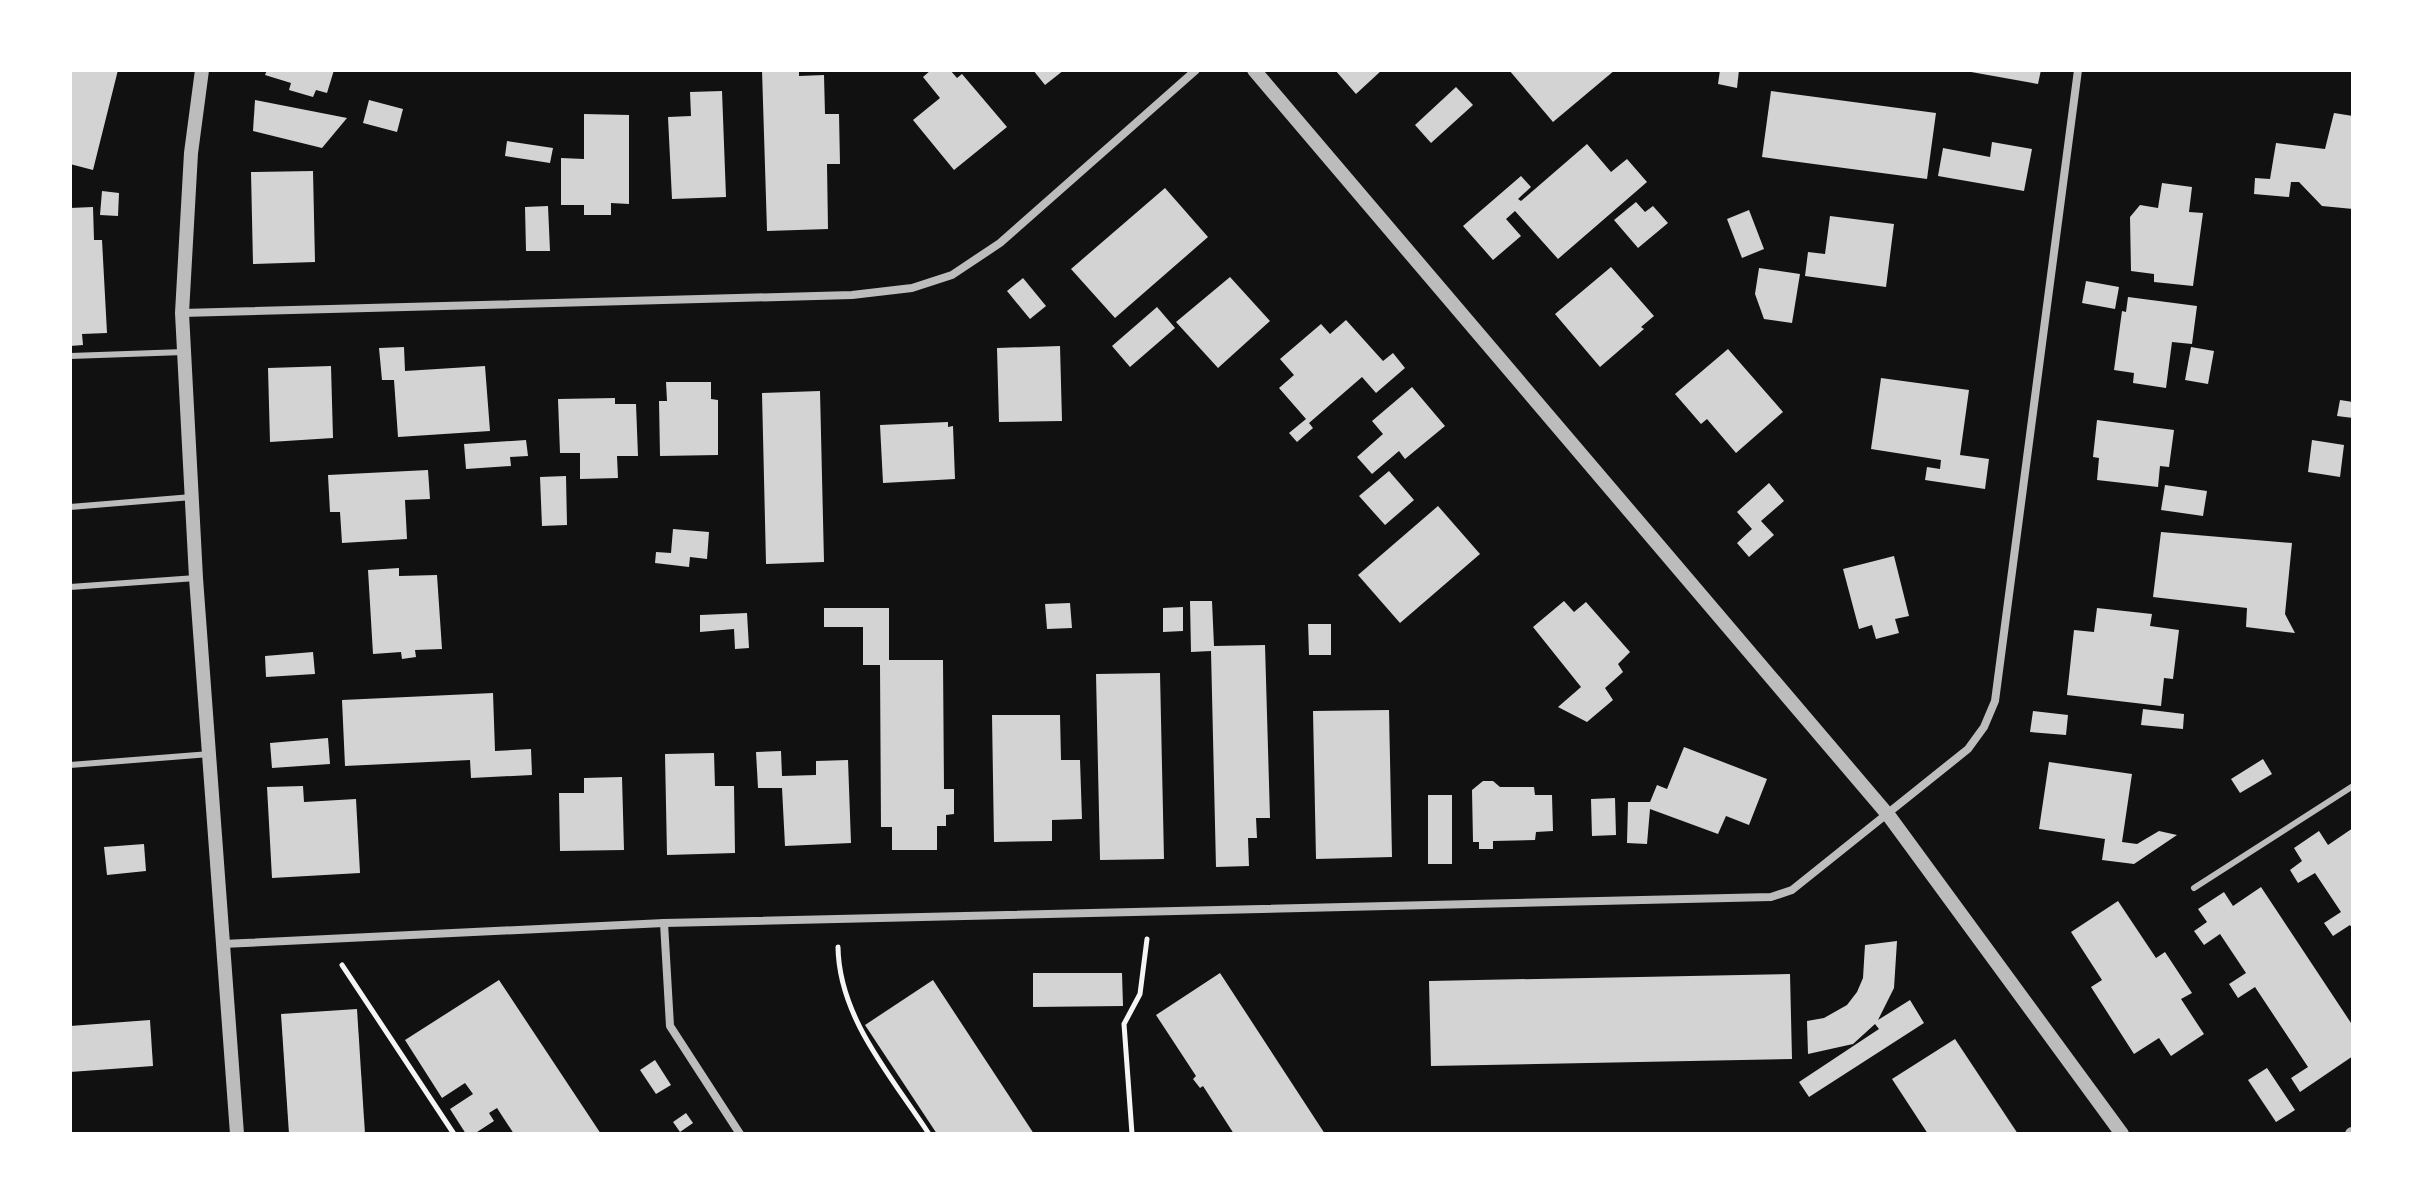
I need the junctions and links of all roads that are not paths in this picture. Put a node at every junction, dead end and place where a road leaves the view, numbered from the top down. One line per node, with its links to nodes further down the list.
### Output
1 (202, 70): 5 (street)
2 (1196, 70): 5 (street)
3 (1254, 70): 15 (street)
4 (2078, 70): 15 (street)
5 (182, 313): 6 (street)
6 (184, 352): 7 (lane); 8 (street)
7 (70, 356)
8 (192, 497): 9 (lane); 10 (street)
9 (70, 507)
10 (196, 578): 11 (lane); 12 (street)
11 (70, 587)
12 (210, 754): 13 (lane); 18 (street)
13 (70, 765)
14 (2353, 786): 16 (lane)
15 (1889, 816): 17 (street); 21 (street)
16 (2194, 888)
17 (664, 923): 18 (street); 20 (street)
18 (222, 944): 19 (street)
19 (237, 1134)
20 (740, 1134)
21 (2122, 1134)

